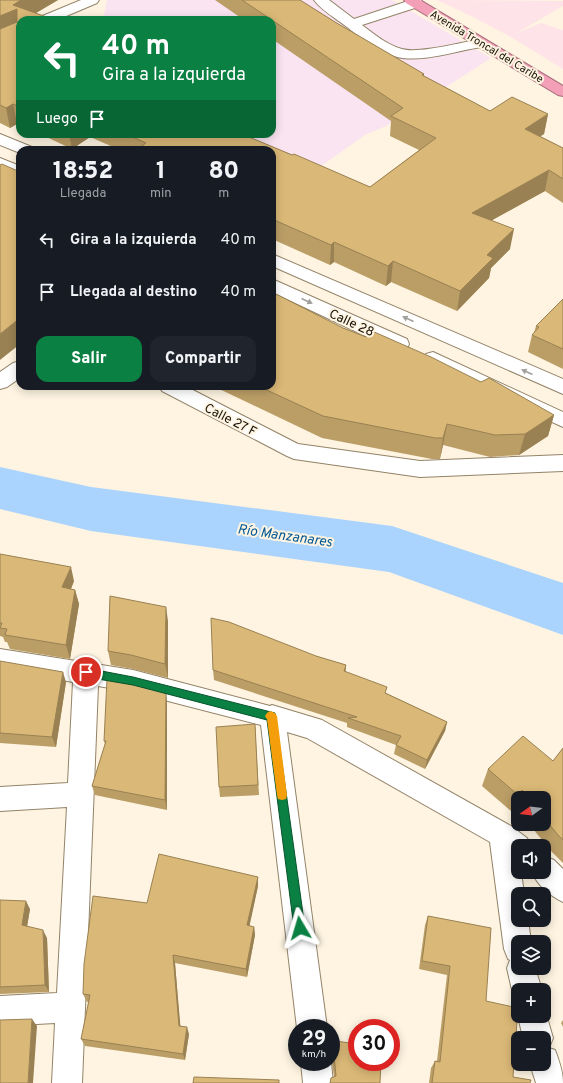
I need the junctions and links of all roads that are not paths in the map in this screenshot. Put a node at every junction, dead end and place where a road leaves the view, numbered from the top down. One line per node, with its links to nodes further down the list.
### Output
1 (92, 0): 4 (street)
2 (320, 0): 5 (street)
3 (414, 2): 5 (street); 6 (highway, Avenida Troncal del Caribe)
4 (54, 16)
5 (352, 24): 6 (street)
6 (481, 42): 7 (highway, Avenida Troncal del Caribe)
7 (562, 89)
8 (0, 139): 9 (street)
9 (17, 146)
10 (0, 163): 11 (street)
11 (16, 170)
12 (276, 261): 16 (street, Calle 28, one-way to 12)
13 (276, 287): 18 (street, Calle 28, one-way to 18)
14 (16, 371): 15 (street)
15 (0, 382)
16 (563, 387)
17 (176, 390): 19 (street, Calle 27 F)
18 (563, 420)
19 (563, 463)
20 (0, 659): 21 (street)
21 (86, 672): 22 (street); 23 (street)
22 (272, 716): 25 (street); 31 (street)
23 (81, 794): 24 (street); 29 (street)
24 (0, 799)
25 (510, 841): 28 (street)
26 (551, 876): 27 (street)
27 (563, 888)
28 (517, 935)
29 (71, 1007): 30 (street); 34 (street)
30 (0, 1011)
31 (311, 1019)
32 (317, 1071): 35 (street)
33 (547, 1071): 36 (street)
34 (67, 1083)
35 (318, 1083)
36 (551, 1083)

